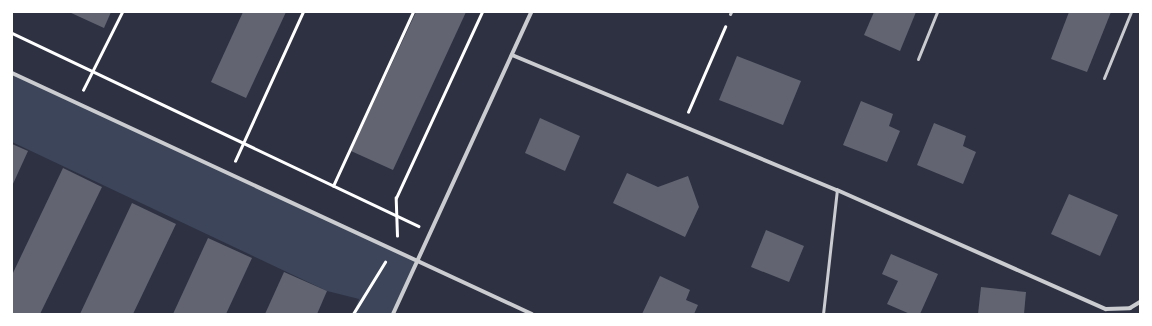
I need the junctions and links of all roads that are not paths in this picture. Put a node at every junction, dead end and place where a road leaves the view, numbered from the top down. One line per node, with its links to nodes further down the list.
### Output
1 (531, 12): 4 (street)
2 (937, 12): 5 (lane)
3 (1131, 12): 7 (lane)
4 (512, 55): 8 (street); 9 (street)
5 (918, 58)
6 (12, 73): 9 (street)
7 (1104, 78)
8 (836, 190): 10 (street); 13 (lane)
9 (418, 262): 11 (street); 12 (street)
10 (1140, 302)
11 (393, 314)
12 (532, 314)
13 (823, 314)

